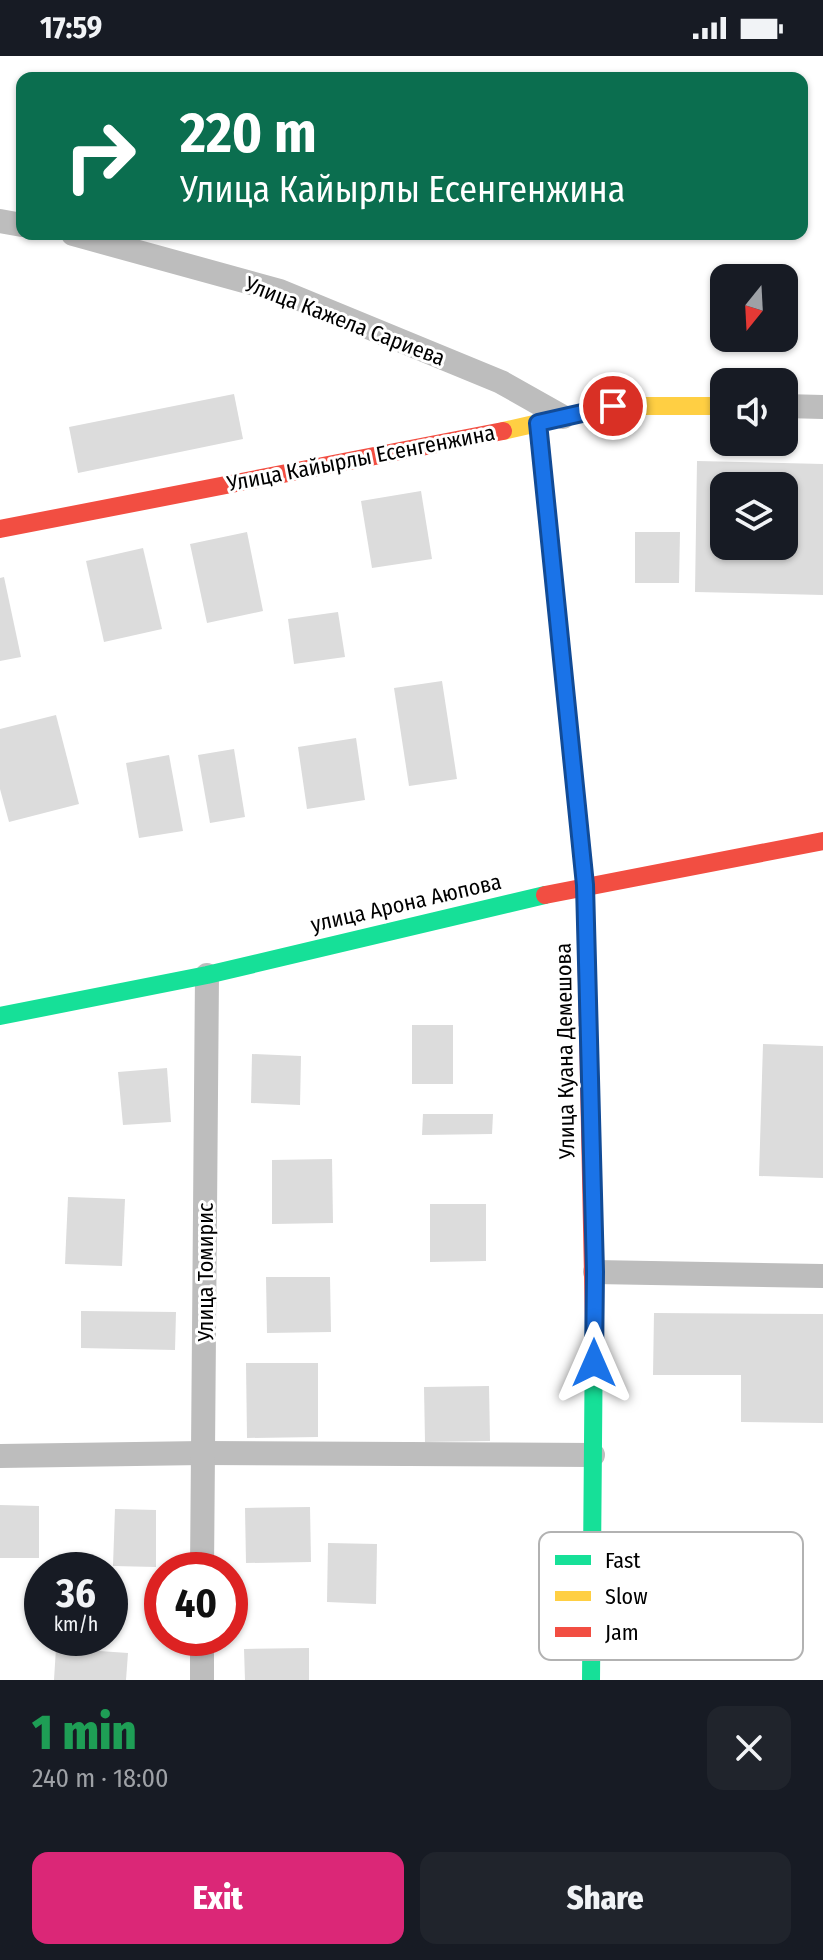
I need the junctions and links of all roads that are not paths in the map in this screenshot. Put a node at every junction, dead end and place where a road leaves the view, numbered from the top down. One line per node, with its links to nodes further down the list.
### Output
1 (95, 240): 5 (street, Улица Кажела Сариева)
2 (710, 406): 5 (street, Улица Кайырлы Есенгенжина)
3 (798, 406): 4 (street)
4 (823, 407)
5 (563, 417): 6 (street, Улица Кайырлы Есенгенжина)
6 (538, 423): 7 (street, Улица Кайырлы Есенгенжина); 9 (street, Улица Куана Демешова)
7 (0, 529)
8 (823, 841): 9 (street, улица Арона Аюпова)
9 (585, 885): 10 (street, улица Арона Аюпова); 12 (street, Улица Куана Демешова)
10 (207, 975): 11 (street, улица Арона Аюпова); 14 (street, Улица Томирис)
11 (0, 1016)
12 (595, 1272): 13 (street); 15 (street, Улица Куана Демешова)
13 (823, 1276)
14 (203, 1453): 15 (street); 16 (street); 18 (street, Улица Томирис)
15 (593, 1455): 17 (street, Улица Куана Демешова)
16 (0, 1456)
17 (592, 1532)
18 (202, 1552)
19 (202, 1656): 21 (street)
20 (591, 1660): 22 (street, Улица Куана Демешова)
21 (202, 1680)
22 (591, 1680)

